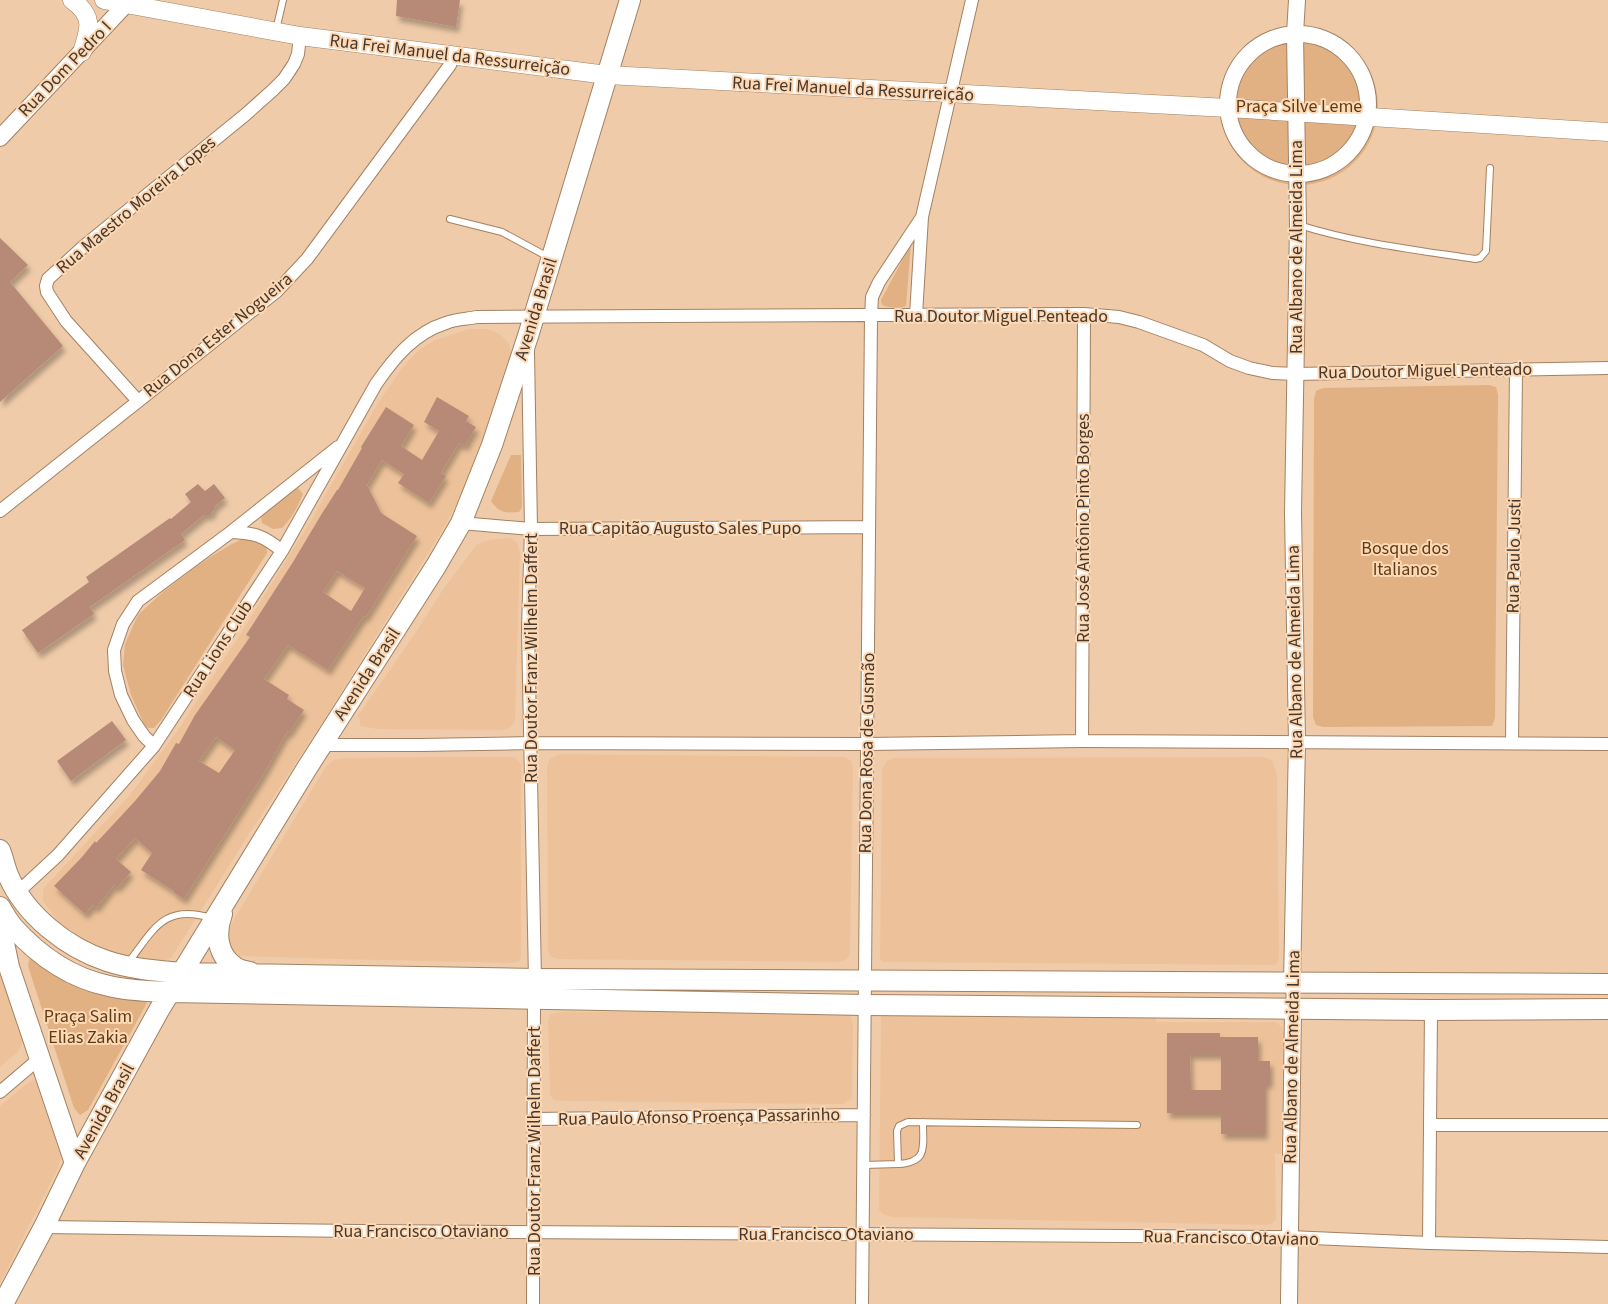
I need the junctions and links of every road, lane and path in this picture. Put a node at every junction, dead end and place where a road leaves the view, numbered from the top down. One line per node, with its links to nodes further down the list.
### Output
1 (72, 0): 13 (main road)
2 (104, 0): 8 (main road, Rua Frei Manuel da Ressurreição)
3 (164, 0): 9 (main road)
4 (283, 0): 10 (lane)
5 (630, 0): 15 (main road, Avenida Brasil)
6 (972, 0): 16 (street, Rua Dona Rosa de Gusmão)
7 (1297, 0): 11 (street, Rua Albano de Almeida Lima)
8 (128, 2): 9 (main road, Rua Frei Manuel da Ressurreição); 13 (street, Rua Dom Pedro I)
9 (180, 15): 10 (main road, Rua Frei Manuel da Ressurreição)
10 (276, 32): 12 (main road, Rua Frei Manuel da Ressurreição)
11 (1296, 34): 17 (street); 18 (street, Rua Albano de Almeida Lima); 19 (street)
12 (300, 36): 14 (main road, Rua Frei Manuel da Ressurreição); 36 (street, Rua Maestro Moreira Lopes)
13 (82, 52): 21 (street, Rua Dom Pedro I)
14 (454, 55): 15 (main road, Rua Frei Manuel da Ressurreição); 36 (street, Rua Dona Ester Nogueira)
15 (607, 75): 16 (main road, Rua Frei Manuel da Ressurreição); 27 (main road, Avenida Brasil)
16 (949, 94): 17 (main road, Rua Frei Manuel da Ressurreição); 24 (street, Rua Dona Rosa de Gusmão)
17 (1228, 108): 18 (main road, Rua Frei Manuel da Ressurreição); 23 (street)
18 (1297, 112): 19 (main road, Rua Frei Manuel da Ressurreição); 23 (street, Rua Albano de Almeida Lima)
19 (1366, 117): 20 (main road, Rua Frei Manuel da Ressurreição); 23 (street)
20 (1608, 132)
21 (0, 138)
22 (1490, 168): 26 (lane)
23 (1298, 174): 26 (street, Rua Albano de Almeida Lima)
24 (922, 217): 29 (street, Rua Dona Rosa de Gusmão); 31 (street, Rua Dona Rosa de Gusmão)
25 (450, 219): 27 (lane)
26 (1298, 224): 35 (street, Rua Albano de Almeida Lima)
27 (551, 258): 30 (main road, Avenida Brasil)
28 (1084, 314): 29 (street, Rua Doutor Miguel Penteado); 35 (street, Rua Doutor Miguel Penteado); 44 (street, Rua José Antônio Pinto Borges)
29 (916, 315): 31 (street, Rua Doutor Miguel Penteado)
30 (534, 316): 31 (street, Rua Doutor Miguel Penteado); 32 (main road, Avenida Brasil); 37 (street, Rua Lions Club)
31 (871, 316): 40 (street, Rua Dona Rosa de Gusmão)
32 (528, 336): 39 (main road, Avenida Brasil); 41 (street, Rua Doutor Franz Wilhelm Daffert)
33 (1608, 368): 34 (street, Rua Doutor Miguel Penteado)
34 (1516, 369): 35 (street, Rua Doutor Miguel Penteado); 47 (street, Rua Paulo Justi)
35 (1296, 374): 45 (street, Rua Albano de Almeida Lima)
36 (138, 401): 38 (street, Rua Dona Ester Nogueira)
37 (344, 443): 42 (street, Rua Lions Club); 43 (street, Rua Lions Club)
38 (0, 511)
39 (461, 523): 41 (street, Rua Capitão Augusto Sales Pupo); 50 (main road, Avenida Brasil)
40 (869, 528): 41 (street, Rua Capitão Augusto Sales Pupo); 48 (street, Rua Dona Rosa de Gusmão)
41 (531, 529): 46 (street, Rua Doutor Franz Wilhelm Daffert)
42 (230, 532): 43 (street); 51 (street, Rua Lions Club)
43 (282, 551): 51 (street, Rua Lions Club)
44 (1082, 741): 45 (street); 48 (street)
45 (1297, 742): 47 (street); 61 (street, Rua Albano de Almeida Lima)
46 (531, 743): 48 (street); 50 (street); 63 (street, Rua Doutor Franz Wilhelm Daffert)
47 (1512, 743): 49 (street)
48 (867, 744): 60 (street, Rua Dona Rosa de Gusmão)
49 (1608, 744)
50 (322, 745): 54 (main road, Avenida Brasil)
51 (154, 746): 53 (street, Rua Lions Club)
52 (0, 850): 53 (main road)
53 (18, 892): 57 (main road)
54 (226, 900): 56 (main road, Avenida Brasil); 59 (main road)
55 (2, 911): 64 (main road); 69 (main road)
56 (215, 920): 57 (lane); 58 (main road, Avenida Brasil)
57 (125, 966): 58 (main road)
58 (182, 973): 59 (main road); 64 (main road, Avenida Brasil)
59 (259, 975): 63 (main road)
60 (865, 981): 61 (main road); 63 (main road); 65 (street, Rua Dona Rosa de Gusmão)
61 (1292, 982): 62 (main road); 66 (street, Rua Albano de Almeida Lima)
62 (1608, 984)
63 (534, 988): 64 (main road); 65 (main road); 72 (street, Rua Doutor Franz Wilhelm Daffert)
64 (170, 992): 77 (main road, Avenida Brasil)
65 (864, 1005): 66 (main road); 71 (street, Rua Dona Rosa de Gusmão)
66 (1293, 1009): 68 (main road); 83 (street, Rua Albano de Almeida Lima)
67 (1608, 1009): 68 (main road)
68 (1431, 1010): 74 (street)
69 (40, 1058): 70 (street); 77 (main road)
70 (0, 1092)
71 (864, 1115): 72 (street, Rua Paulo Afonso Proença Passarinho); 78 (street, Rua Dona Rosa de Gusmão)
72 (534, 1119): 81 (street, Rua Doutor Franz Wilhelm Daffert)
73 (923, 1122): 76 (lane); 79 (lane); 79 (lane)
74 (1431, 1125): 75 (street); 84 (street)
75 (1608, 1125)
76 (1137, 1126)
77 (75, 1163): 80 (main road, Avenida Brasil)
78 (864, 1164): 79 (lane); 82 (street, Rua Dona Rosa de Gusmão)
79 (898, 1164)
80 (44, 1227): 81 (street, Rua Francisco Otaviano); 86 (main road, Avenida Brasil)
81 (534, 1231): 82 (street, Rua Francisco Otaviano); 87 (street, Rua Doutor Franz Wilhelm Daffert)
82 (862, 1234): 83 (street, Rua Francisco Otaviano); 88 (street, Rua Dona Rosa de Gusmão)
83 (1289, 1237): 84 (street, Rua Francisco Otaviano); 89 (street, Rua Albano de Almeida Lima)
84 (1430, 1243): 85 (street, Rua Francisco Otaviano)
85 (1608, 1247)
86 (3, 1304)
87 (533, 1304)
88 (862, 1304)
89 (1289, 1304)

